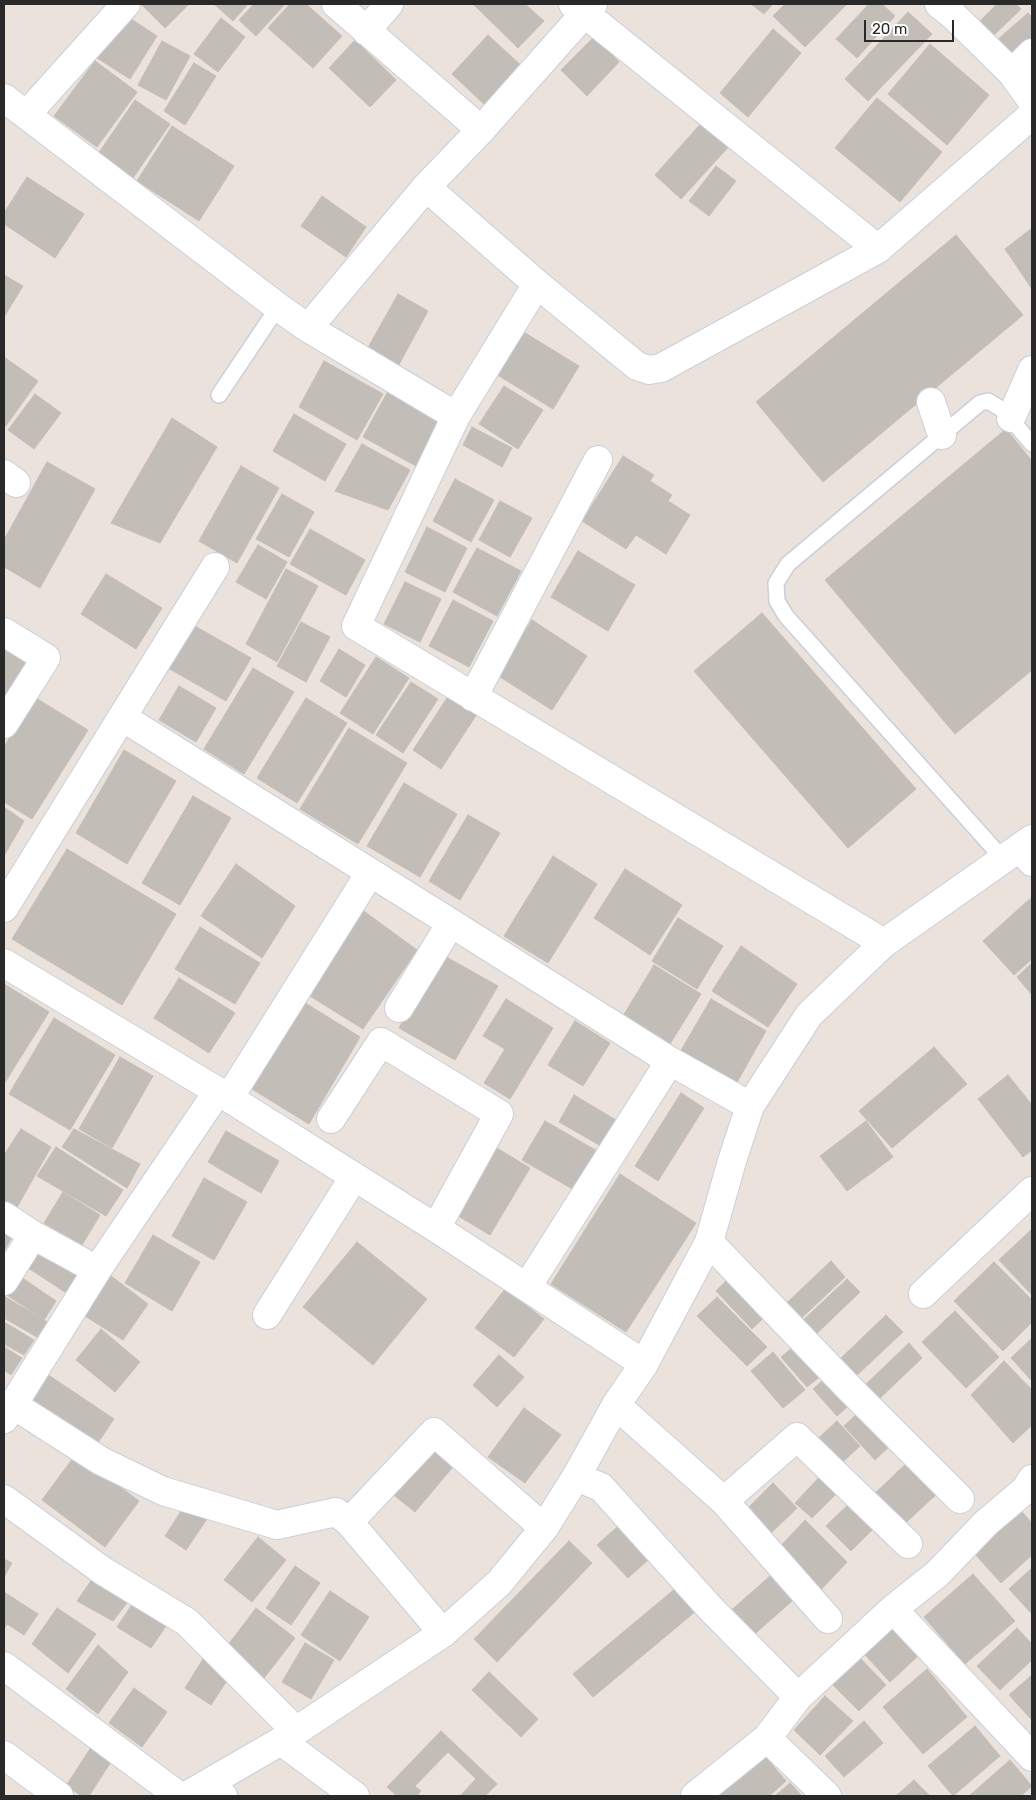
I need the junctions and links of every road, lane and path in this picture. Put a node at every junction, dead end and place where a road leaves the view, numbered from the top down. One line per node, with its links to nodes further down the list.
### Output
1 (126, 4): 11 (street)
2 (336, 4): 6 (street)
3 (389, 4): 6 (street)
4 (584, 7): 13 (street); 15 (street)
5 (953, 8): 8 (street)
6 (366, 31): 13 (street)
7 (1032, 53): 8 (street)
8 (1012, 73): 10 (street)
9 (4, 98): 11 (street)
10 (1032, 101)
11 (27, 114): 17 (street)
12 (1032, 115): 15 (street)
13 (481, 130): 14 (street)
14 (426, 187): 16 (street); 18 (street)
15 (878, 249): 16 (street)
16 (537, 284): 22 (street)
17 (278, 307): 18 (street); 20 (lane)
18 (308, 328): 22 (street)
19 (1032, 370): 23 (street)
20 (219, 395)
21 (930, 402): 24 (street)
22 (456, 416): 29 (street)
23 (1011, 418): 24 (lane); 25 (lane)
24 (942, 435): 32 (lane)
25 (1032, 444)
26 (598, 460): 29 (street)
27 (215, 567): 30 (street)
28 (4, 632): 31 (street)
29 (472, 697): 36 (street)
30 (122, 717): 33 (street); 34 (street)
31 (4, 724)
32 (1022, 852): 36 (street)
33 (370, 873): 35 (street); 40 (street)
34 (4, 908)
35 (451, 923): 38 (street); 39 (street)
36 (884, 943): 41 (street)
37 (4, 963): 40 (street)
38 (399, 1008)
39 (670, 1062): 41 (street); 51 (street)
40 (223, 1094): 43 (street); 49 (street)
41 (750, 1106): 48 (street)
42 (332, 1119): 46 (street)
43 (354, 1177): 46 (street); 53 (street)
44 (1032, 1191): 52 (street)
45 (4, 1216): 47 (street)
46 (436, 1228): 51 (street)
47 (33, 1235): 49 (street); 50 (street)
48 (709, 1242): 54 (street); 60 (street)
49 (97, 1270): 56 (street)
50 (4, 1281)
51 (526, 1287): 54 (street)
52 (923, 1294)
53 (267, 1315)
54 (644, 1364): 55 (street)
55 (616, 1405): 57 (street); 61 (street)
56 (8, 1412): 62 (street)
57 (576, 1477): 63 (street); 69 (street)
58 (1030, 1489): 65 (street)
59 (4, 1499): 70 (street)
60 (960, 1499)
61 (724, 1502): 64 (street); 66 (street)
62 (349, 1522): 63 (street); 67 (street)
63 (544, 1528): 67 (street)
64 (908, 1544)
65 (893, 1609): 69 (street); 73 (street)
66 (828, 1619)
67 (443, 1633): 70 (street)
68 (4, 1666): 76 (street)
69 (798, 1697): 71 (street)
70 (288, 1736): 74 (street); 77 (street)
71 (767, 1738): 78 (street); 79 (street)
72 (4, 1755): 75 (street)
73 (1032, 1757)
74 (205, 1792)
75 (59, 1796)
76 (179, 1796)
77 (355, 1796)
78 (695, 1796)
79 (827, 1796)

